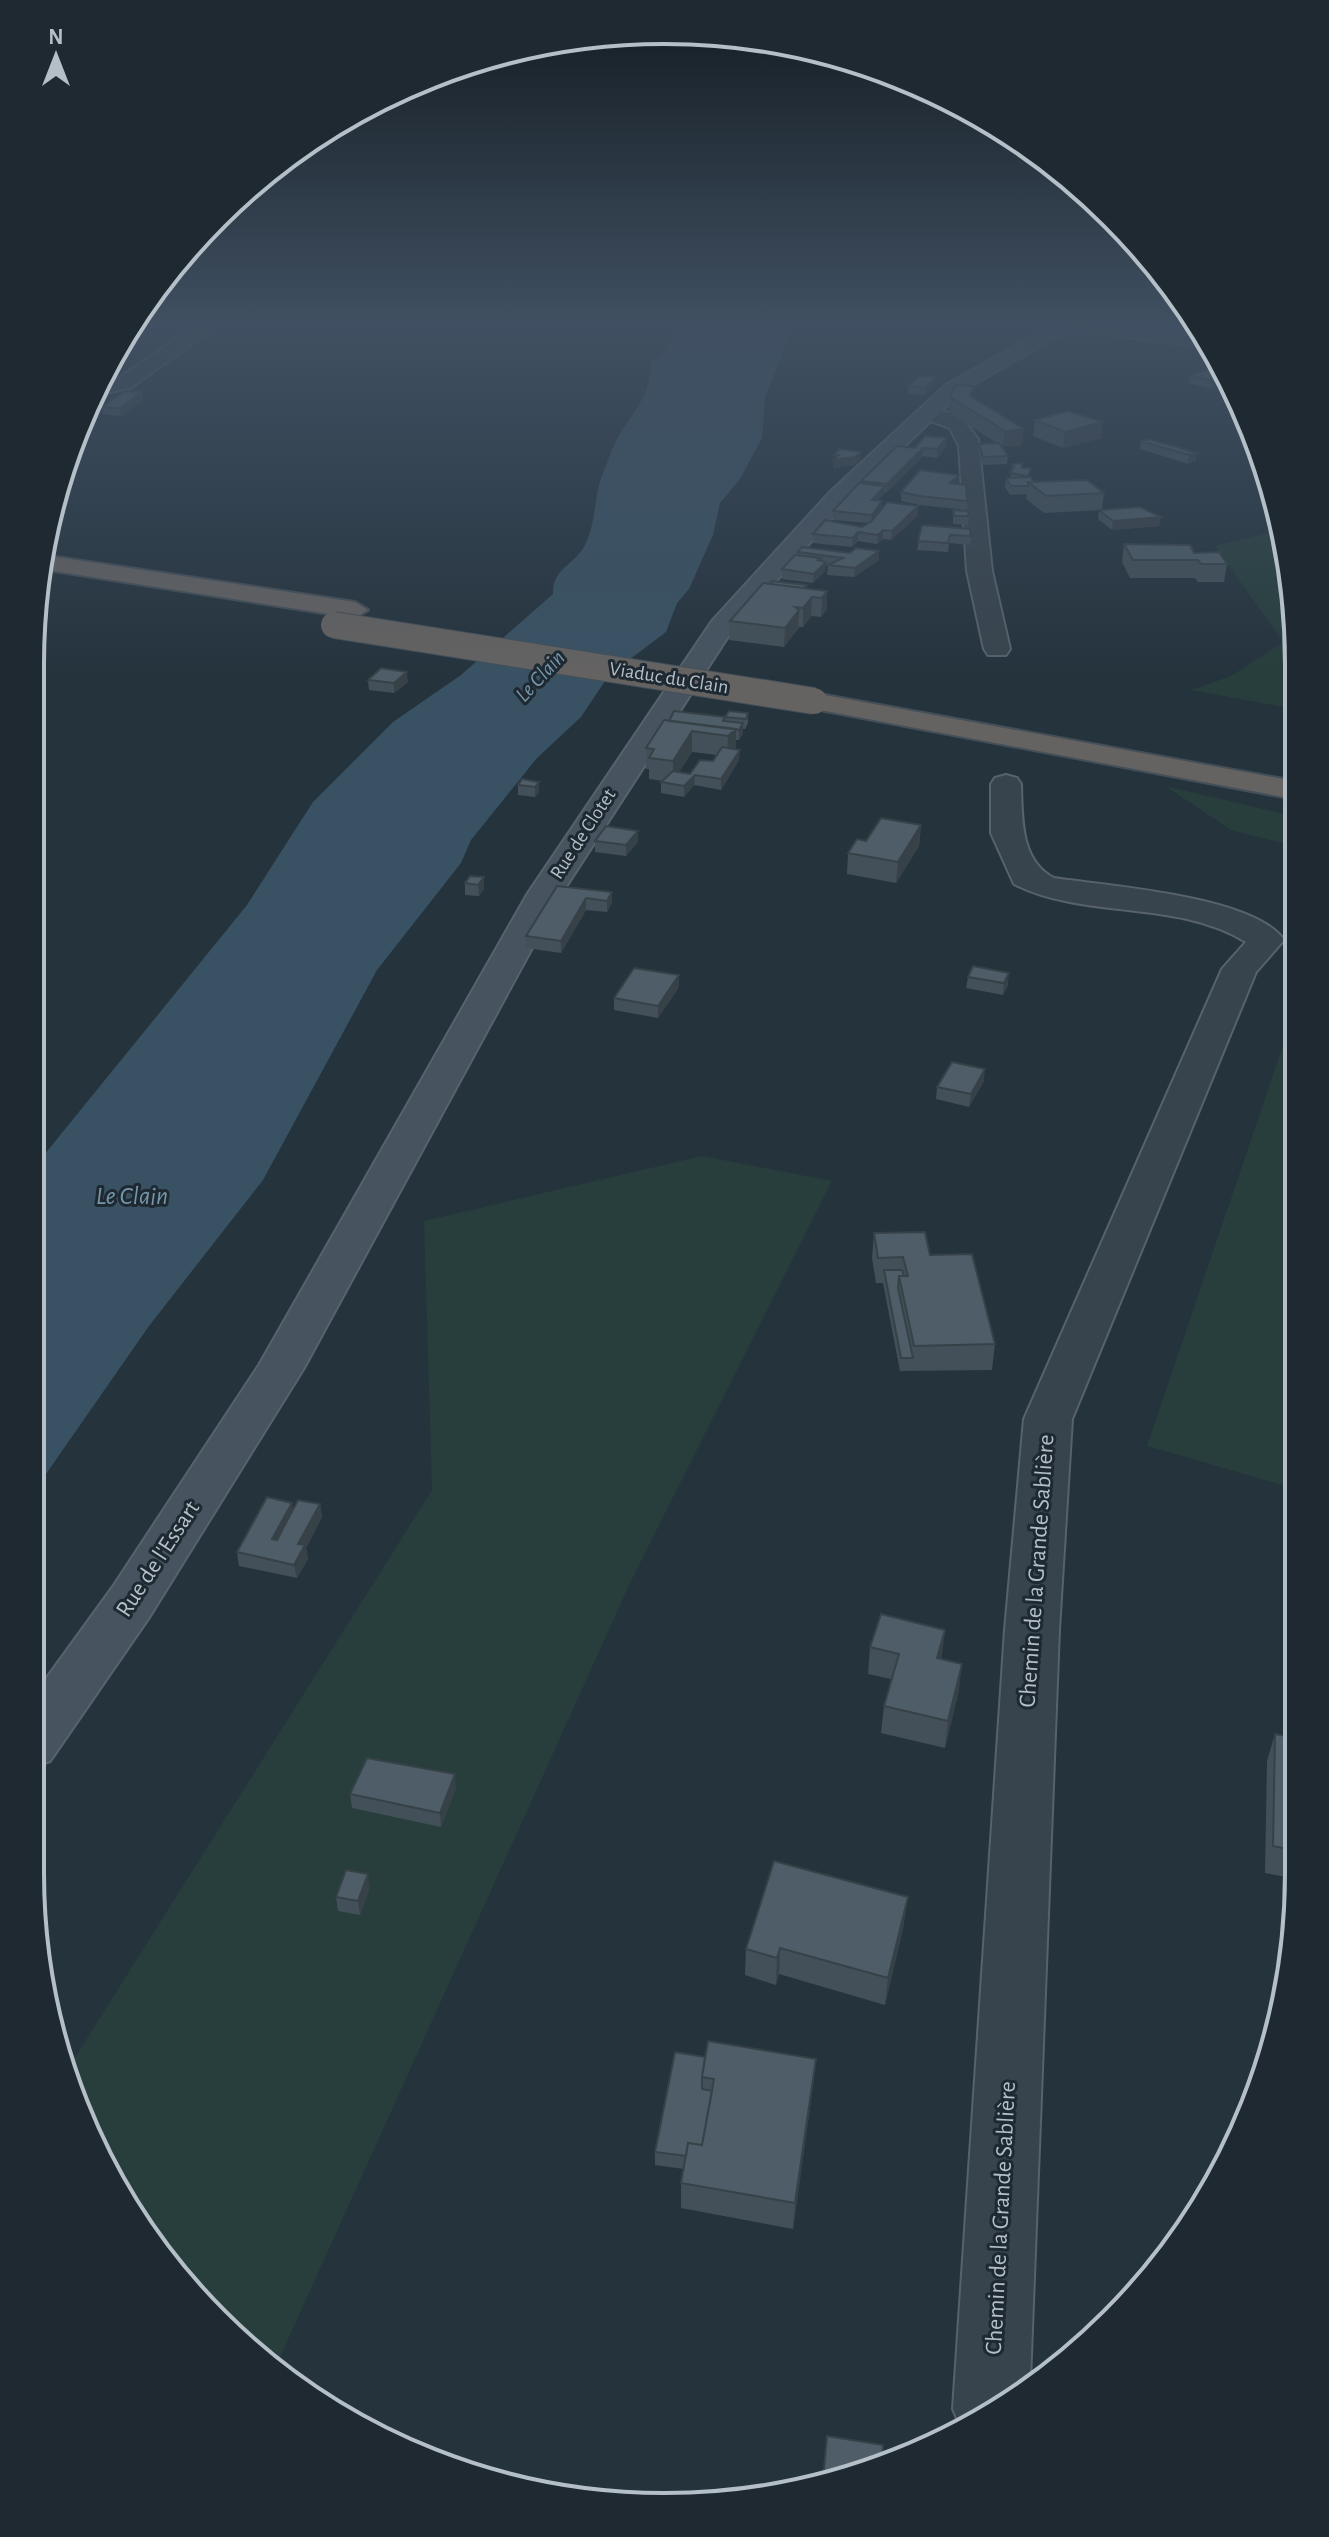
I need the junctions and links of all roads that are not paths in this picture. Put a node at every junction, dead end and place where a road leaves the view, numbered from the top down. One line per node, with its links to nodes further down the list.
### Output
1 (898, 440): 12 (main road, Rue de Clotet)
2 (967, 440): 6 (street)
3 (52, 564): 5 (highway)
4 (50, 580): 5 (highway)
5 (344, 618): 7 (highway, Viaduc du Clain, bridge)
6 (997, 649)
7 (818, 692): 8 (highway); 10 (highway)
8 (1285, 768)
9 (1006, 784): 11 (street, Chemin de la Grande Sablière)
10 (1285, 788)
11 (1281, 944): 14 (street, Chemin de la Grande Sablière)
12 (281, 1368): 13 (main road, Rue de l'Essart)
13 (44, 1725)
14 (992, 2399)

